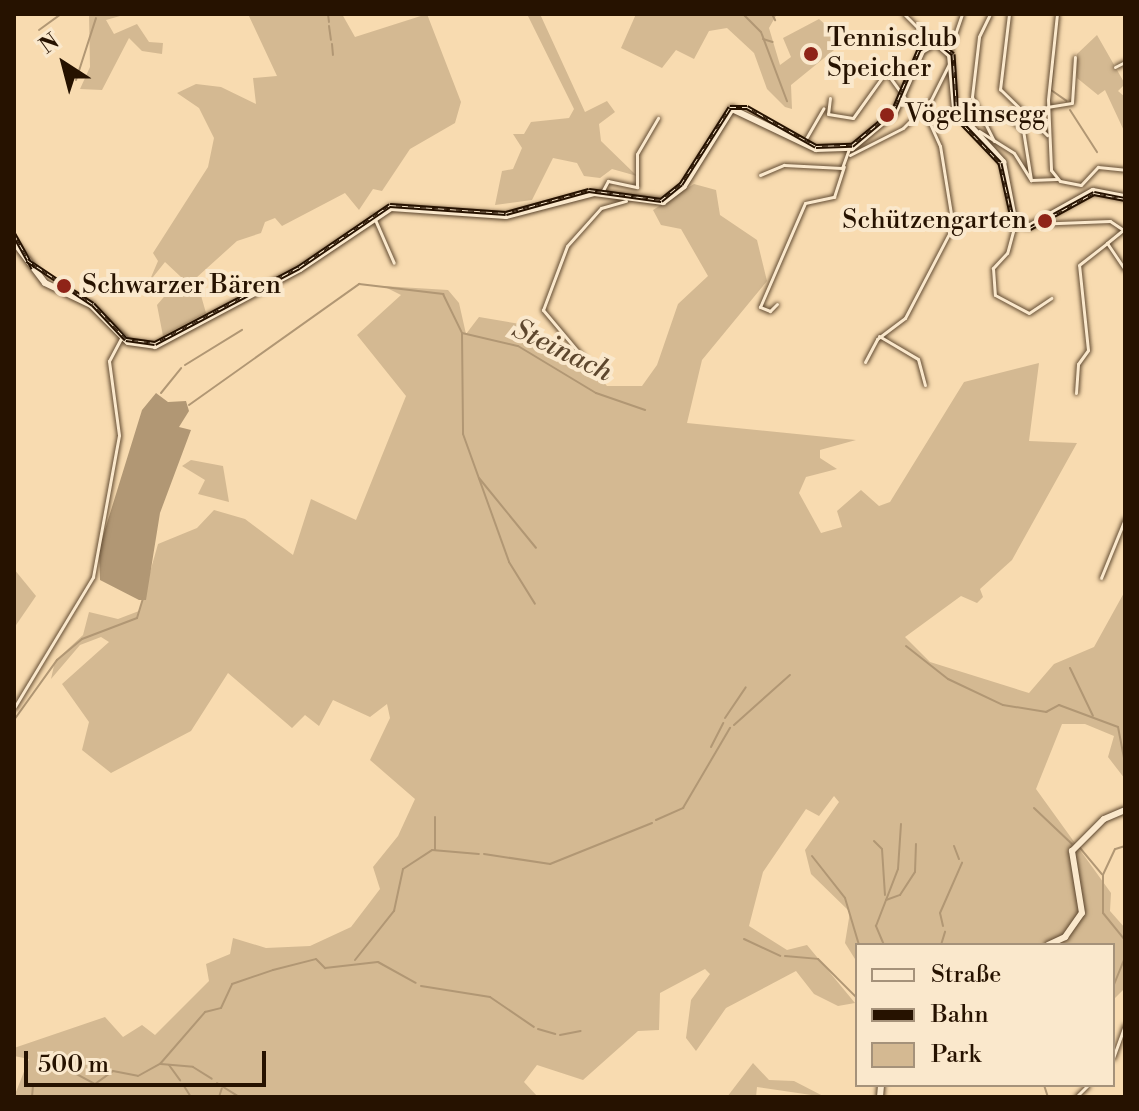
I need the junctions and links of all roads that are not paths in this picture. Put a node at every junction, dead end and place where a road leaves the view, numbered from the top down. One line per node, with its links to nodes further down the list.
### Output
1 (904, 14): 6 (street)
2 (962, 14): 7 (street)
3 (990, 14): 22 (street)
4 (1009, 14): 11 (street)
5 (1057, 14): 15 (street)
6 (933, 43): 7 (main road); 14 (main road)
7 (950, 56): 17 (street); 18 (main road)
8 (1075, 57): 15 (street)
9 (1125, 62): 10 (street)
10 (1115, 67)
11 (1000, 89): 12 (street); 21 (street)
12 (994, 90)
13 (830, 98): 16 (street)
14 (905, 98): 16 (street); 24 (main road)
15 (1047, 107): 21 (street)
16 (824, 108): 23 (street)
17 (923, 108): 24 (street); 43 (street)
18 (958, 114): 22 (street); 34 (main road)
19 (1006, 115): 29 (street)
20 (658, 118): 30 (street)
21 (1047, 135): 28 (street)
22 (994, 141): 29 (street)
23 (803, 144): 24 (main road); 32 (main road)
24 (850, 152): 25 (street)
25 (844, 167): 27 (street); 42 (street)
26 (1125, 170): 28 (street)
27 (760, 175)
28 (1057, 179): 29 (street)
29 (1031, 180)
30 (601, 194): 32 (main road); 33 (main road)
31 (1125, 197): 35 (main road)
32 (626, 201): 45 (street)
33 (373, 215): 39 (street); 44 (main road)
34 (1015, 224): 35 (main road); 41 (street)
35 (1033, 224): 36 (street)
36 (1124, 231): 38 (street)
37 (14, 242): 44 (main road)
38 (1107, 243): 40 (street); 48 (street)
39 (394, 263)
40 (1125, 270)
41 (1051, 298)
42 (777, 304)
43 (879, 336): 46 (street); 47 (street)
44 (121, 338): 51 (street)
45 (586, 361)
46 (865, 362)
47 (925, 385)
48 (1076, 393)
49 (1125, 519): 50 (street)
50 (1101, 578)
51 (14, 708)
52 (1125, 810): 53 (main road)
53 (1052, 943)
54 (1125, 1025): 55 (street)
55 (1115, 1052)

